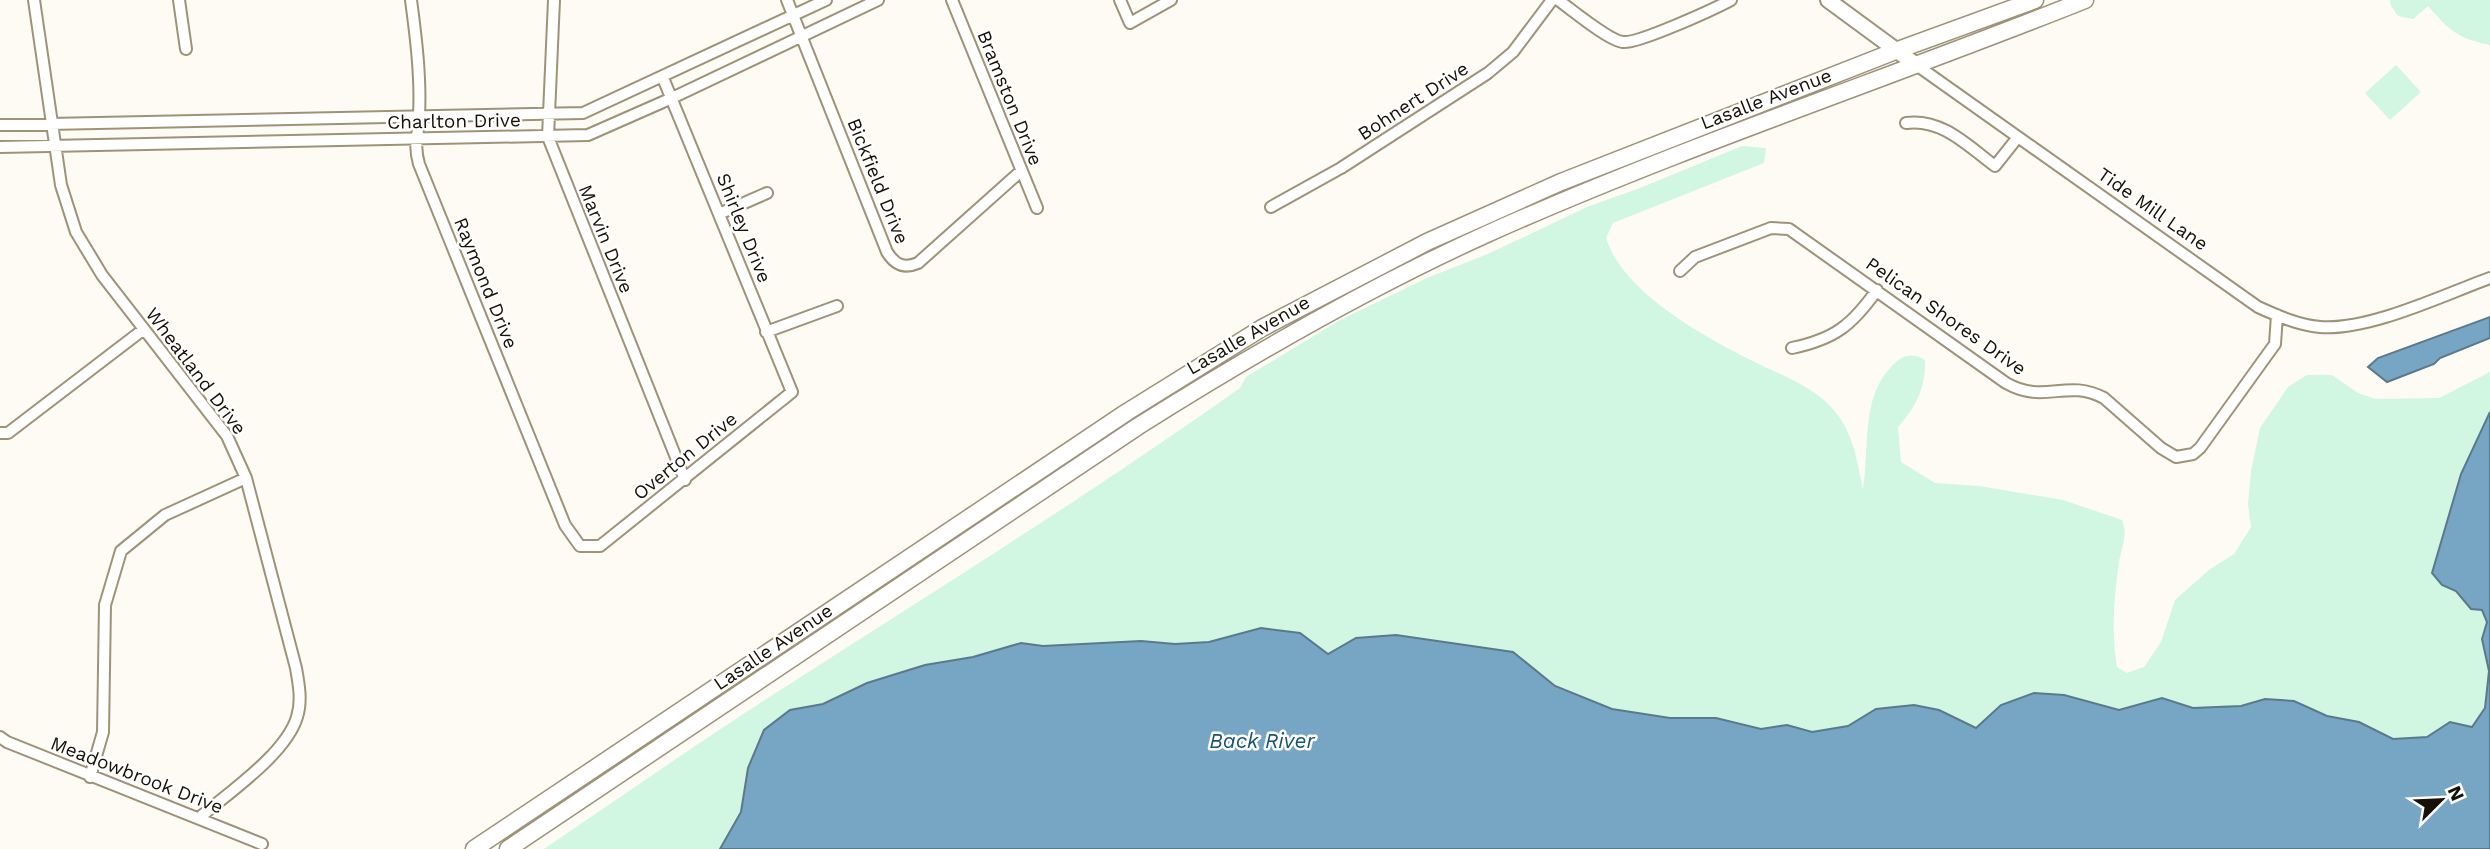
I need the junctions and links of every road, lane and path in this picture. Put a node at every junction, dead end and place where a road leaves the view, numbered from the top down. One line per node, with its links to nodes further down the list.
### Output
1 (34, 0): 27 (street, Wheatland Drive)
2 (179, 0): 19 (street)
3 (411, 0): 25 (street, Raymond Drive)
4 (554, 0): 24 (street, Marvin Drive)
5 (787, 0): 17 (street, Bickfield Drive)
6 (826, 0): 17 (street, Charlton Drive)
7 (878, 0): 18 (street, Charlton Drive)
8 (952, 0): 34 (street, Bramston Drive)
9 (1120, 0): 10 (street)
10 (1171, 0)
11 (1552, 0): 36 (street, Bohnert Drive)
12 (1558, 0): 13 (street)
13 (1731, 0)
14 (1828, 0): 20 (street, Tide Mill Lane)
15 (2035, 0): 20 (main road, Lasalle Avenue)
16 (2085, 0): 21 (main road, Lasalle Avenue)
17 (793, 16): 18 (street, Bickfield Drive); 22 (street, Charlton Drive)
18 (801, 37): 23 (street, Charlton Drive); 34 (street, Bickfield Drive)
19 (186, 49)
20 (1898, 50): 21 (street, Tide Mill Lane); 56 (main road, Lasalle Avenue)
21 (1916, 64): 29 (street, Tide Mill Lane); 57 (main road, Lasalle Avenue)
22 (663, 78): 23 (street, Shirley Drive); 24 (street, Charlton Drive)
23 (673, 98): 30 (street, Charlton Drive); 38 (street, Shirley Drive)
24 (549, 114): 25 (street, Charlton Drive); 30 (street, Marvin Drive)
25 (419, 117): 27 (street, Charlton Drive); 31 (street, Raymond Drive)
26 (1906, 123): 29 (street)
27 (52, 124): 28 (street, Charlton Drive); 32 (street, Wheatland Drive)
28 (0, 125)
29 (2018, 136): 43 (street, Tide Mill Lane)
30 (548, 137): 31 (street, Charlton Drive); 50 (street, Marvin Drive)
31 (415, 139): 32 (street, Charlton Drive); 51 (street, Raymond Drive)
32 (55, 146): 33 (street, Charlton Drive); 44 (street, Wheatland Drive)
33 (0, 147)
34 (1021, 171): 37 (street, Bramston Drive)
35 (767, 193): 38 (street)
36 (1271, 207)
37 (1037, 208)
38 (719, 214): 45 (street, Shirley Drive)
39 (1680, 271): 41 (street, Pelican Shores Drive)
40 (2490, 278): 43 (street, Tide Mill Lane)
41 (1877, 290): 43 (street, Pelican Shores Drive); 46 (street)
42 (837, 306): 45 (street)
43 (2277, 315)
44 (144, 329): 48 (street); 49 (street, Wheatland Drive)
45 (766, 332): 47 (street, Shirley Drive)
46 (1792, 348)
47 (792, 392): 50 (street, Overton Drive)
48 (0, 433)
49 (246, 478): 53 (street); 54 (street, Wheatland Drive)
50 (685, 480): 51 (street, Overton Drive)
51 (600, 546)
52 (0, 737): 53 (street, Meadowbrook Drive)
53 (90, 777): 54 (street, Meadowbrook Drive)
54 (199, 818): 55 (street, Meadowbrook Drive)
55 (262, 844)
56 (474, 849)
57 (508, 849)

